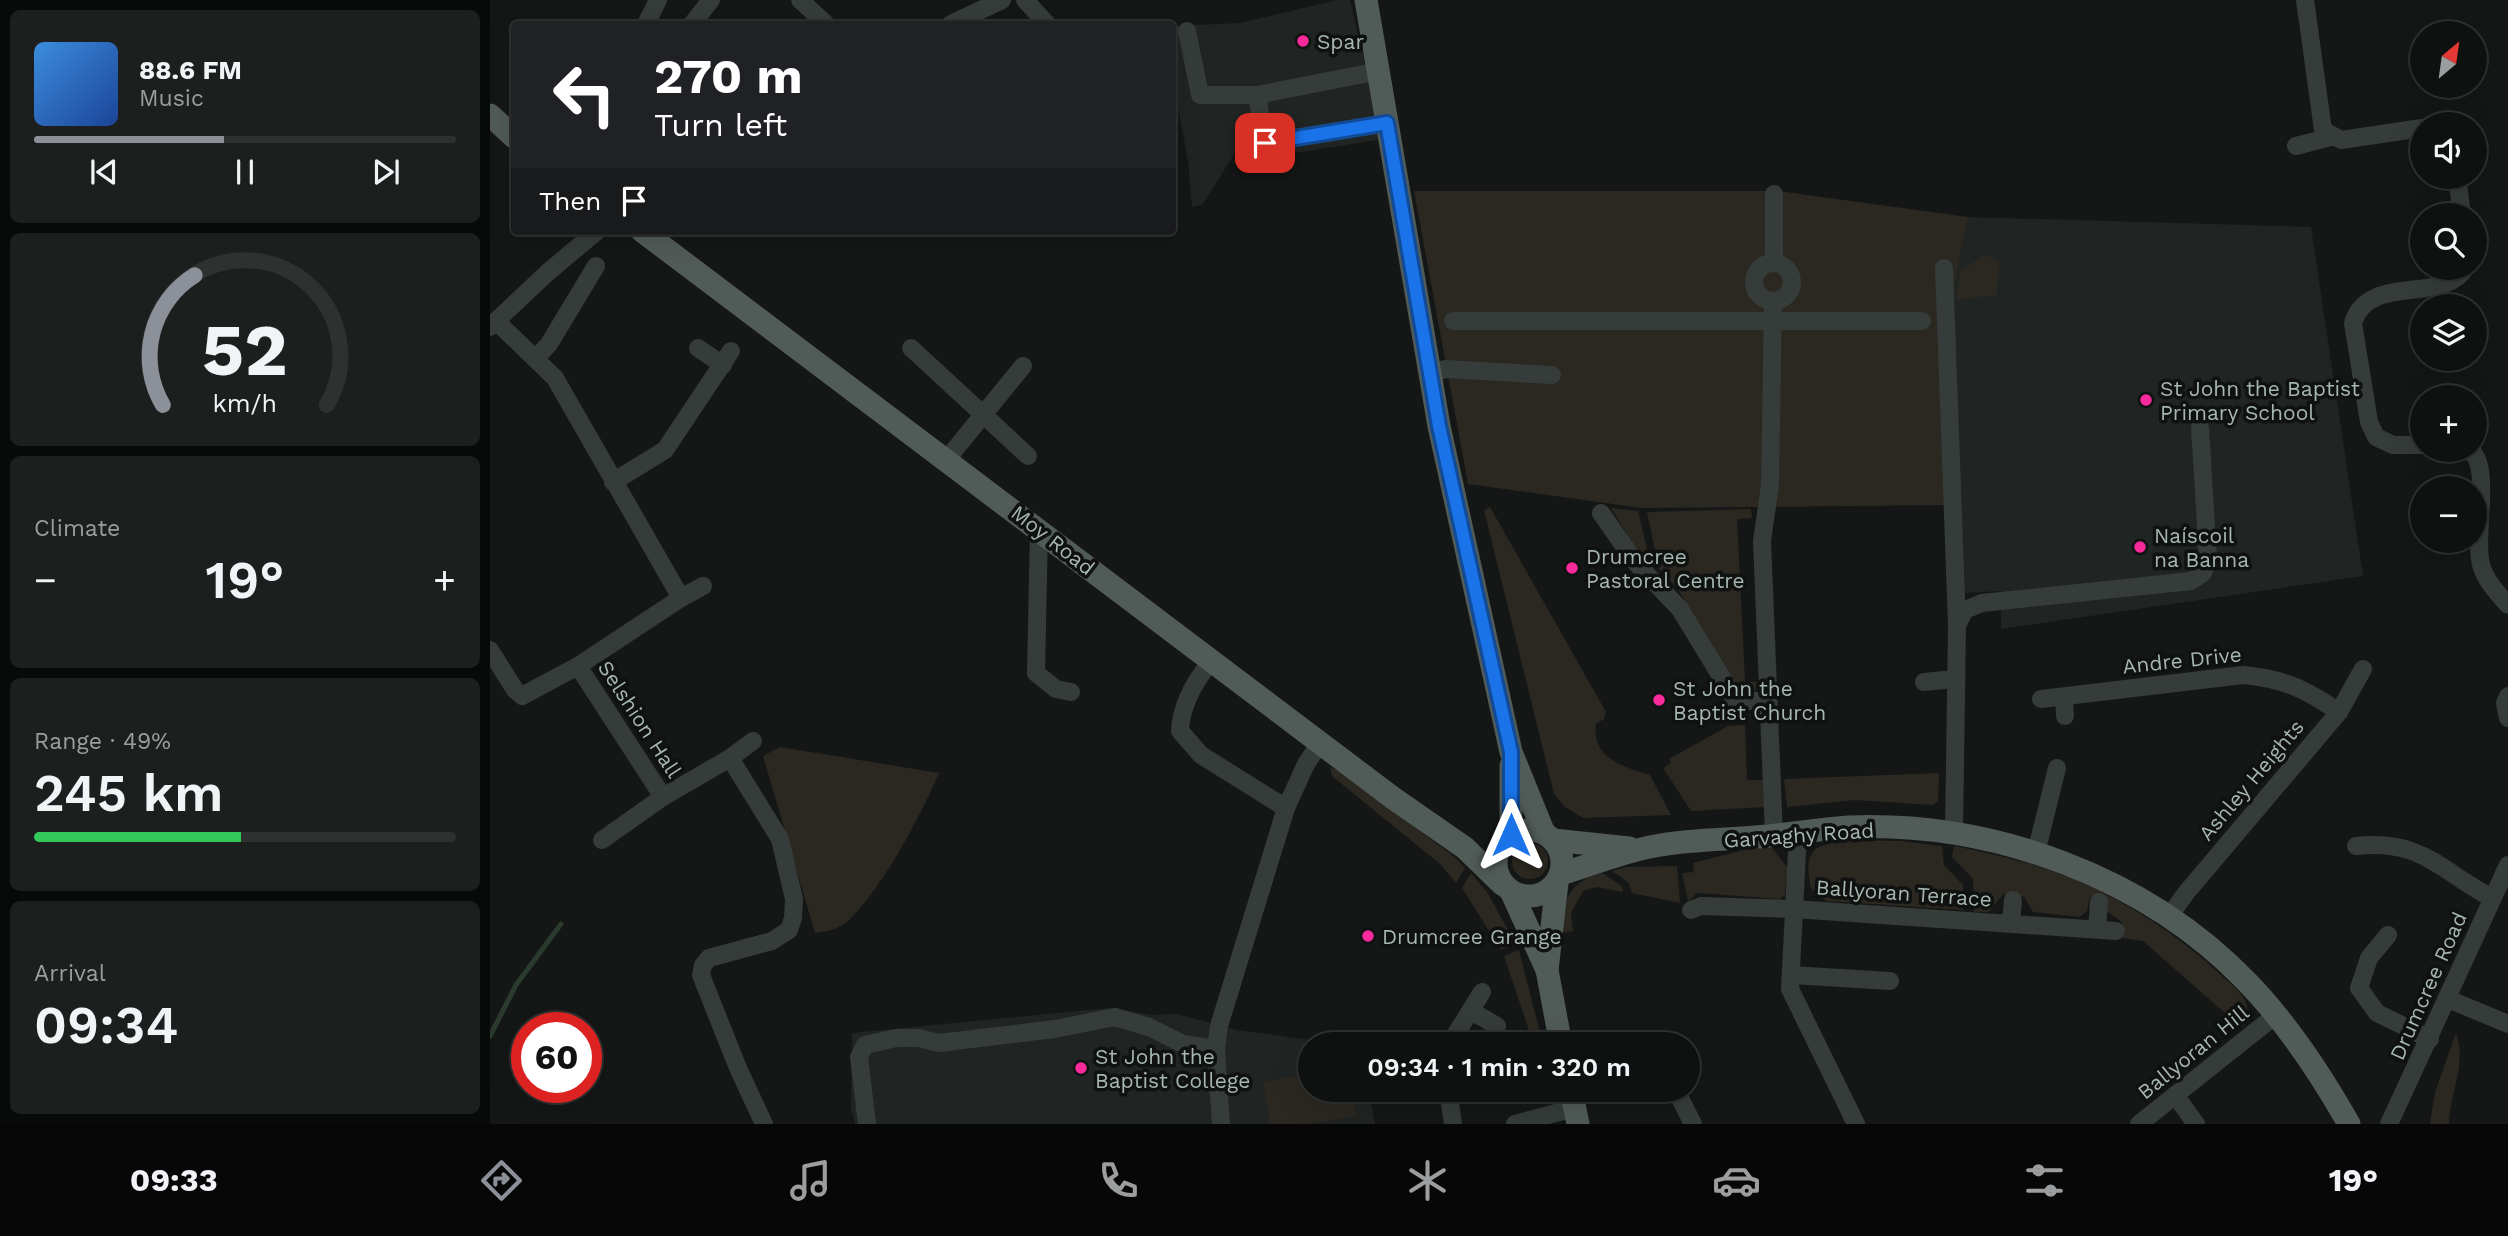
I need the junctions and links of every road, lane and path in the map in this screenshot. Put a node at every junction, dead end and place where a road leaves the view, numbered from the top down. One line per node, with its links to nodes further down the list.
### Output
1 (658, 0): 8 (street)
2 (711, 0): 9 (street)
3 (800, 0): 10 (street)
4 (1002, 0): 11 (street)
5 (1025, 0): 12 (street)
6 (1366, 0): 14 (main road)
7 (2305, 0): 20 (street)
8 (648, 21)
9 (694, 21)
10 (823, 21)
11 (957, 21)
12 (1044, 21)
13 (1187, 31): 15 (street)
14 (1378, 71): 15 (street); 17 (main road)
15 (1257, 95): 17 (street)
16 (490, 115): 19 (main road)
17 (1387, 123): 38 (main road)
18 (2410, 130): 20 (street)
19 (511, 134)
20 (2332, 137): 21 (street)
21 (2296, 146)
22 (1774, 194): 25 (street)
23 (593, 235): 33 (street)
24 (647, 235): 44 (main road, Moy Road)
25 (1774, 263): 29 (street); 29 (street)
26 (596, 266): 36 (street)
27 (1944, 268): 52 (street)
28 (2454, 280): 42 (street)
29 (1773, 301): 31 (street)
30 (1453, 321): 31 (street)
31 (1773, 321): 32 (street); 63 (street)
32 (1922, 321)
33 (493, 324): 36 (street)
34 (698, 348): 46 (street)
35 (911, 348): 40 (street)
36 (536, 358): 46 (street)
37 (1023, 366): 40 (street)
38 (1430, 374): 39 (street); 69 (main road)
39 (1552, 375)
40 (984, 414): 43 (street); 44 (street)
41 (2200, 428): 52 (street)
42 (2410, 445)
43 (1028, 456)
44 (947, 458): 48 (main road, Moy Road)
45 (2480, 462): 51 (street)
46 (613, 482): 50 (street)
47 (1601, 513): 63 (street)
48 (1039, 529): 54 (main road, Moy Road); 59 (street)
49 (702, 586): 50 (street, Selshion Hall)
50 (681, 598): 55 (street, Selshion Hall)
51 (2508, 605)
52 (1957, 625): 57 (street)
53 (490, 650): 55 (street, Selshion Hall)
54 (1211, 661): 68 (main road, Moy Road); 73 (street)
55 (578, 666): 72 (street, Selshion Hall)
56 (2363, 668): 64 (street, Ashley Heights)
57 (1954, 679): 58 (street); 75 (street)
58 (1924, 682)
59 (1071, 692)
60 (2508, 696): 66 (street)
61 (2064, 697): 62 (street, Andre Drive); 64 (street, Andre Drive); 65 (street)
62 (2041, 699)
63 (1768, 701): 76 (street)
64 (2339, 712): 92 (street, Ashley Heights)
65 (2065, 716)
66 (2508, 718)
67 (752, 741): 70 (street)
68 (1320, 743): 73 (street); 81 (main road, Moy Road)
69 (1511, 752): 77 (main road); 78 (main road)
70 (730, 758): 72 (street); 114 (street)
71 (2057, 768): 83 (street)
72 (663, 797): 79 (street)
73 (1286, 808): 109 (street)
74 (1798, 832): 75 (main road, Garvaghy Road); 76 (main road, Garvaghy Road); 90 (street)
75 (1954, 833): 83 (main road, Garvaghy Road)
76 (1774, 835): 82 (main road, Garvaghy Road)
77 (1548, 837): 78 (main road); 82 (main road, Garvaghy Road); 85 (main road)
78 (1507, 839): 81 (main road); 86 (main road)
79 (602, 840)
80 (2356, 846): 87 (street)
81 (1465, 848): 86 (main road, Moy Road)
82 (1639, 849): 85 (main road, Garvaghy Road)
83 (2036, 853): 92 (main road, Garvaghy Road)
84 (2508, 865): 87 (street, Drumcree Road)
85 (1559, 878): 86 (main road); 97 (main road)
86 (1506, 888): 97 (main road)
87 (2493, 898): 101 (street, Drumcree Road)
88 (2013, 900): 93 (street)
89 (2099, 902): 94 (street)
90 (1794, 909): 91 (street, Ballyoran Terrace); 93 (street, Ballyoran Terrace); 98 (street)
91 (1691, 910)
92 (2168, 918): 103 (main road, Garvaghy Road)
93 (2011, 923): 94 (street, Ballyoran Terrace)
94 (2097, 929): 95 (street, Ballyoran Terrace)
95 (2116, 931)
96 (2388, 935): 108 (street)
97 (1547, 970): 107 (main road)
98 (1791, 975): 99 (street); 120 (street)
99 (1890, 981)
100 (1482, 992): 102 (street)
101 (2448, 999): 104 (street); 108 (street, Drumcree Road)
102 (1471, 1011): 105 (street); 106 (street)
103 (2276, 1015): 110 (street, Ballyoran Hill); 123 (main road, Garvaghy Road)
104 (2508, 1024)
105 (1497, 1026)
106 (1458, 1032)
107 (1559, 1032)
108 (2430, 1039): 124 (street, Drumcree Road)
109 (1216, 1049): 115 (street); 116 (street)
110 (2175, 1095): 121 (street, Ballyoran Hill); 122 (street)
111 (1450, 1102): 117 (street)
112 (1682, 1102): 119 (street)
113 (1574, 1107): 118 (street)
114 (764, 1124)
115 (867, 1124)
116 (1221, 1124)
117 (1453, 1124)
118 (1515, 1124)
119 (1693, 1124)
120 (1856, 1124)
121 (2139, 1124)
122 (2196, 1124)
123 (2349, 1124)
124 (2389, 1124)

